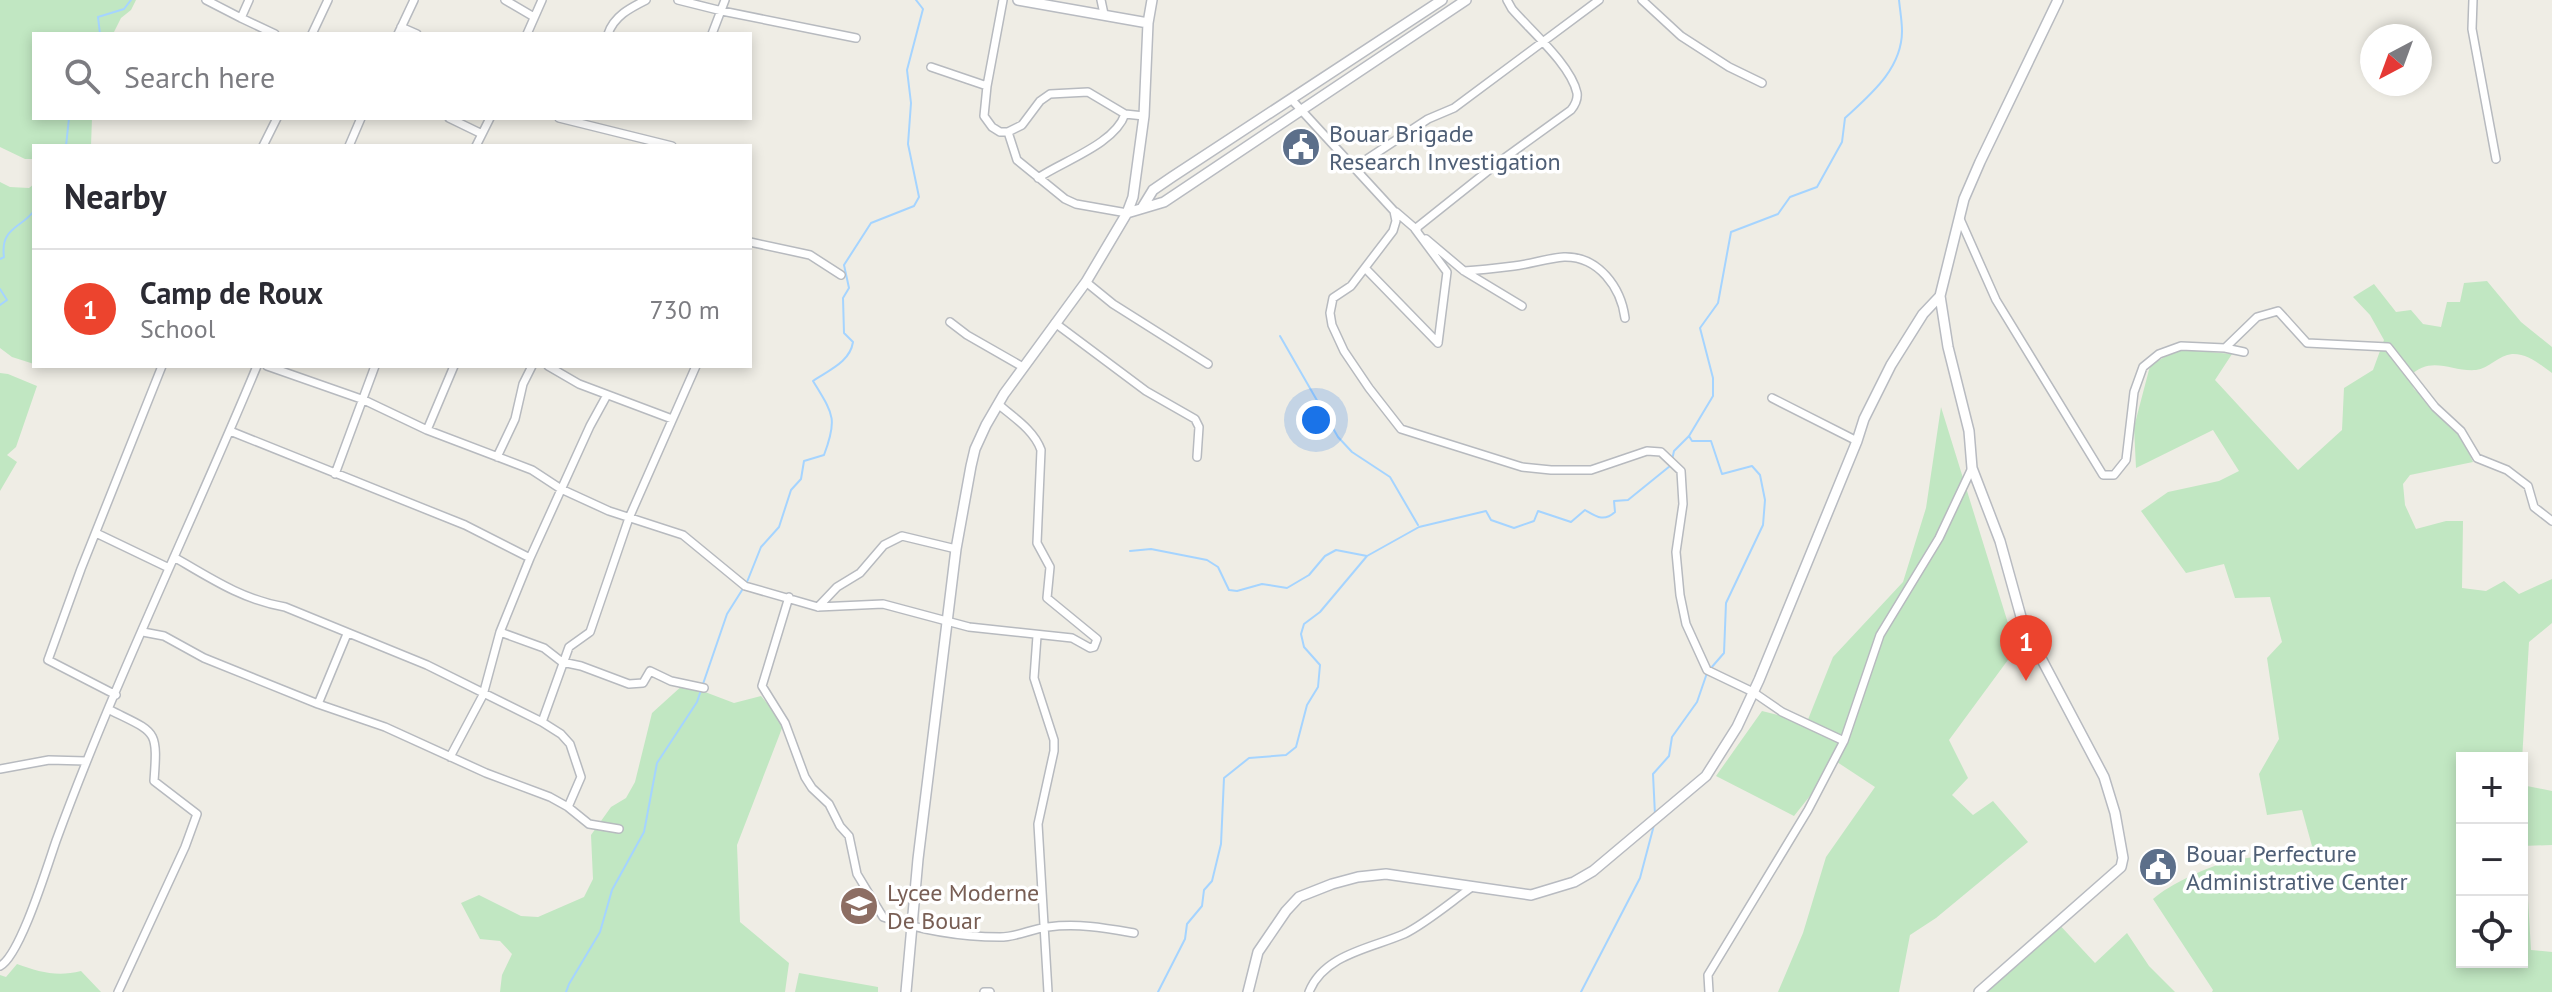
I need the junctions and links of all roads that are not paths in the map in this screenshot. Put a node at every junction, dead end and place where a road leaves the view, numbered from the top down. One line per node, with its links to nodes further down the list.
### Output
1 (206, 0): 24 (street)
2 (249, 0): 24 (street)
3 (328, 0): 28 (street)
4 (414, 0): 26 (street)
5 (505, 0): 23 (street)
6 (542, 0): 23 (street)
7 (646, 0): 30 (street)
8 (678, 0): 21 (street)
9 (725, 0): 21 (street)
10 (1003, 0): 36 (street)
11 (1018, 0): 22 (street)
12 (1101, 0): 22 (street)
13 (1152, 0): 25 (street)
14 (1442, 0): 37 (street)
15 (1466, 0): 38 (street)
16 (1507, 0): 33 (street)
17 (1599, 0): 33 (street)
18 (1642, 0): 35 (street)
19 (2058, 0): 62 (street)
20 (2473, 0): 56 (street)
21 (722, 11): 31 (street); 32 (street)
22 (1104, 14): 25 (street)
23 (534, 17): 29 (street)
24 (241, 18): 27 (street)
25 (1148, 23): 40 (street)
26 (400, 31)
27 (271, 32)
28 (313, 32)
29 (528, 32)
30 (609, 32)
31 (713, 32)
32 (856, 38)
33 (1543, 43): 57 (street); 63 (street)
34 (931, 67): 36 (street)
35 (1762, 83)
36 (987, 86): 48 (street)
37 (1292, 100): 38 (street); 50 (street)
38 (1303, 110): 55 (street); 57 (street)
39 (1125, 114): 40 (street); 48 (street); 58 (street)
40 (1144, 116): 61 (street)
41 (276, 120): 51 (street)
42 (360, 120): 52 (street)
43 (453, 120): 49 (street)
44 (489, 120): 49 (street)
45 (566, 120): 47 (street)
46 (602, 120): 47 (street)
47 (600, 129): 54 (street)
48 (1008, 132): 58 (street)
49 (482, 134): 53 (street)
50 (1229, 141): 55 (street); 59 (street)
51 (264, 144)
52 (350, 144)
53 (477, 144)
54 (664, 144)
55 (1238, 154): 59 (street)
56 (2496, 159)
57 (1355, 167): 60 (street)
58 (1038, 178): 61 (street)
59 (1142, 208): 61 (street)
60 (1394, 211): 63 (street); 65 (street)
61 (1127, 213): 68 (street)
62 (1960, 219): 69 (street); 74 (street)
63 (1415, 229): 65 (street); 66 (street)
64 (752, 244): 67 (street)
65 (1365, 268): 115 (street)
66 (1464, 271): 70 (street); 71 (street)
67 (841, 275)
68 (1086, 282): 73 (street); 76 (street)
69 (1940, 296): 93 (street); 96 (street)
70 (1522, 306)
71 (1625, 318)
72 (950, 322): 77 (street)
73 (1055, 323): 77 (street); 95 (street)
74 (2225, 348): 75 (street); 100 (street)
75 (2244, 352)
76 (1208, 364)
77 (1023, 367): 89 (street)
78 (161, 368): 101 (street)
79 (256, 368): 92 (street)
80 (273, 368): 88 (street)
81 (374, 368): 88 (street)
82 (453, 368): 91 (street)
83 (531, 368): 94 (street)
84 (553, 368): 86 (street)
85 (695, 368): 90 (street)
86 (607, 395): 90 (street); 98 (street)
87 (1772, 398): 93 (street)
88 (364, 400): 91 (street); 97 (street)
89 (998, 404): 102 (street); 112 (street)
90 (672, 419): 99 (street)
91 (427, 430): 94 (street)
92 (230, 431): 97 (street); 103 (street)
93 (1857, 441): 115 (street)
94 (497, 457): 98 (street)
95 (1197, 457)
96 (1972, 468): 121 (street); 140 (street)
97 (335, 474): 104 (street)
98 (561, 489): 99 (street); 104 (street)
99 (629, 518): 106 (street); 113 (street)
100 (2552, 521)
101 (96, 533): 105 (street); 116 (street)
102 (956, 549): 107 (street); 108 (street)
103 (174, 557): 105 (street); 111 (street)
104 (530, 558): 110 (street)
105 (169, 568): 109 (street)
106 (789, 597): 107 (street); 128 (street)
107 (818, 607): 108 (street)
108 (947, 622): 112 (street); 128 (street)
109 (143, 632): 116 (street); 118 (street)
110 (500, 632): 113 (street); 117 (street)
111 (347, 634): 117 (street); 118 (street)
112 (1037, 636): 129 (street)
113 (562, 662): 114 (street); 120 (street)
114 (704, 688)
115 (1753, 692): 121 (street); 127 (street)
116 (116, 695): 119 (street)
117 (483, 695): 120 (street); 122 (street)
118 (318, 704): 122 (street)
119 (110, 710): 123 (street); 132 (street)
120 (542, 722): 125 (street)
121 (1844, 741): 139 (street)
122 (450, 757): 125 (street)
123 (86, 761): 124 (street); 131 (street)
124 (0, 769)
125 (568, 807): 126 (street)
126 (619, 829)
127 (1472, 887): 137 (street); 138 (street)
128 (912, 927): 129 (street); 133 (street)
129 (1044, 927): 130 (street); 136 (street)
130 (1134, 933)
131 (0, 966)
132 (118, 992)
133 (906, 992)
134 (984, 992): 135 (street)
135 (990, 992)
136 (1048, 992)
137 (1248, 992)
138 (1309, 992)
139 (1709, 992)
140 (1979, 992)

